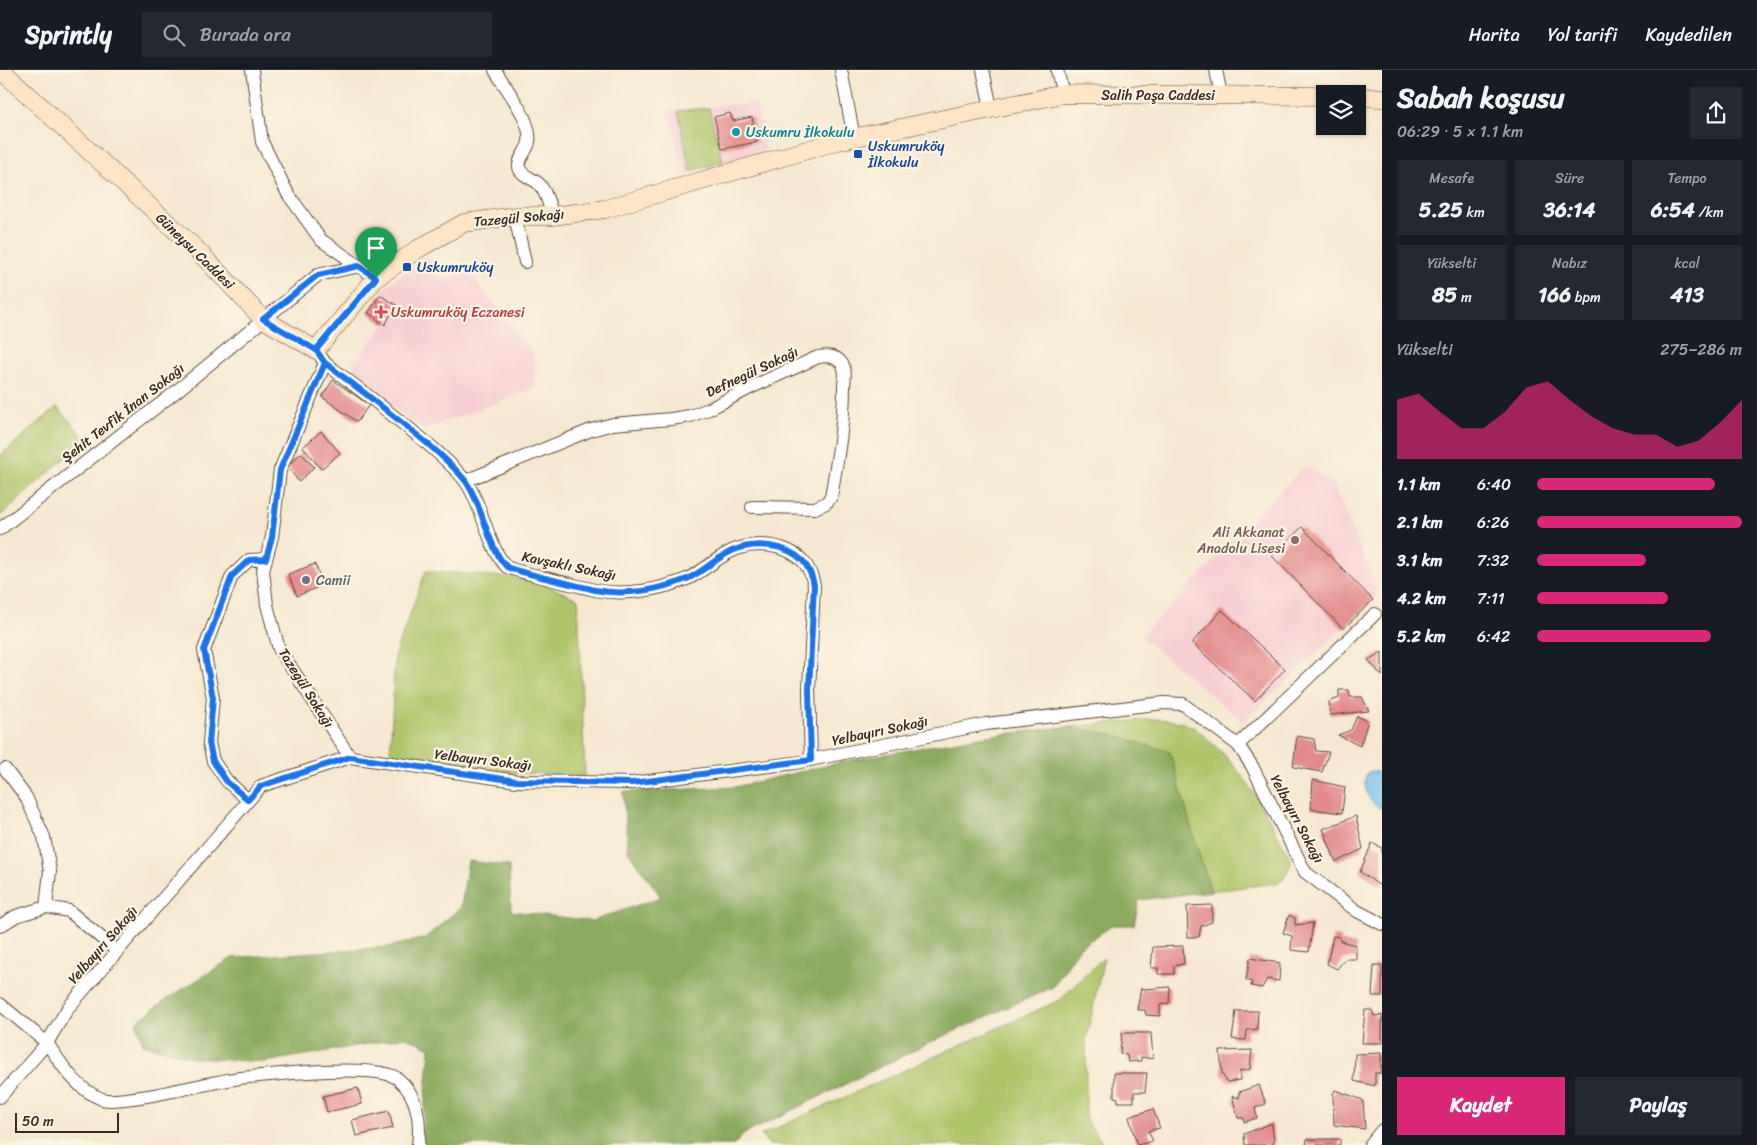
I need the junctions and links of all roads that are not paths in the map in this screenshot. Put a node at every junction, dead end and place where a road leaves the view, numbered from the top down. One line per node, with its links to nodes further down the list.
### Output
1 (1, 70): 20 (street, Güneysu Caddesi)
2 (252, 70): 18 (street)
3 (495, 70): 16 (street)
4 (841, 70): 14 (street)
5 (983, 70): 13 (street)
6 (1057, 70): 8 (street)
7 (1216, 70): 9 (street)
8 (1063, 94): 9 (street, Salih Paşa Caddesi); 13 (street, Salih Paşa Caddesi)
9 (1221, 95): 10 (street, Salih Paşa Caddesi)
10 (1316, 96)
11 (1366, 97): 12 (street)
12 (1382, 98)
13 (992, 108): 14 (street, Tazegül Sokağı)
14 (854, 138): 16 (street, Tazegül Sokağı)
15 (515, 216): 16 (street, Tazegül Sokağı); 17 (street); 19 (street, Tazegül Sokağı)
16 (553, 216)
17 (525, 262)
18 (359, 266): 19 (street); 20 (street, Şehit Tevfik İnan Sokağı)
19 (376, 278): 21 (street, Tazegül Sokağı)
20 (263, 319): 21 (street, Güneysu Caddesi); 24 (street, Şehit Tevfik İnan Sokağı)
21 (321, 356): 22 (street, Kavşaklı Sokağı); 25 (street, Tazegül Sokağı)
22 (465, 481): 23 (street, Defnegül Sokağı); 29 (street, Kavşaklı Sokağı)
23 (752, 507)
24 (0, 530)
25 (266, 559): 28 (street, Tazegül Sokağı); 31 (street)
26 (1375, 614): 27 (street)
27 (1238, 745): 29 (street, Yelbayırı Sokağı); 33 (street, Yelbayırı Sokağı)
28 (350, 757): 29 (street, Yelbayırı Sokağı); 31 (street, Yelbayırı Sokağı)
29 (811, 760)
30 (5, 769): 32 (street)
31 (248, 800): 35 (street, Yelbayırı Sokağı)
32 (46, 907): 34 (street); 35 (street)
33 (1382, 924)
34 (0, 926)
35 (117, 951): 37 (street, Yelbayırı Sokağı)
36 (0, 1004): 37 (street)
37 (48, 1043): 38 (street, Yelbayırı Sokağı); 40 (street)
38 (0, 1097)
39 (1382, 1130): 41 (street)
40 (418, 1145)
41 (1370, 1145)

